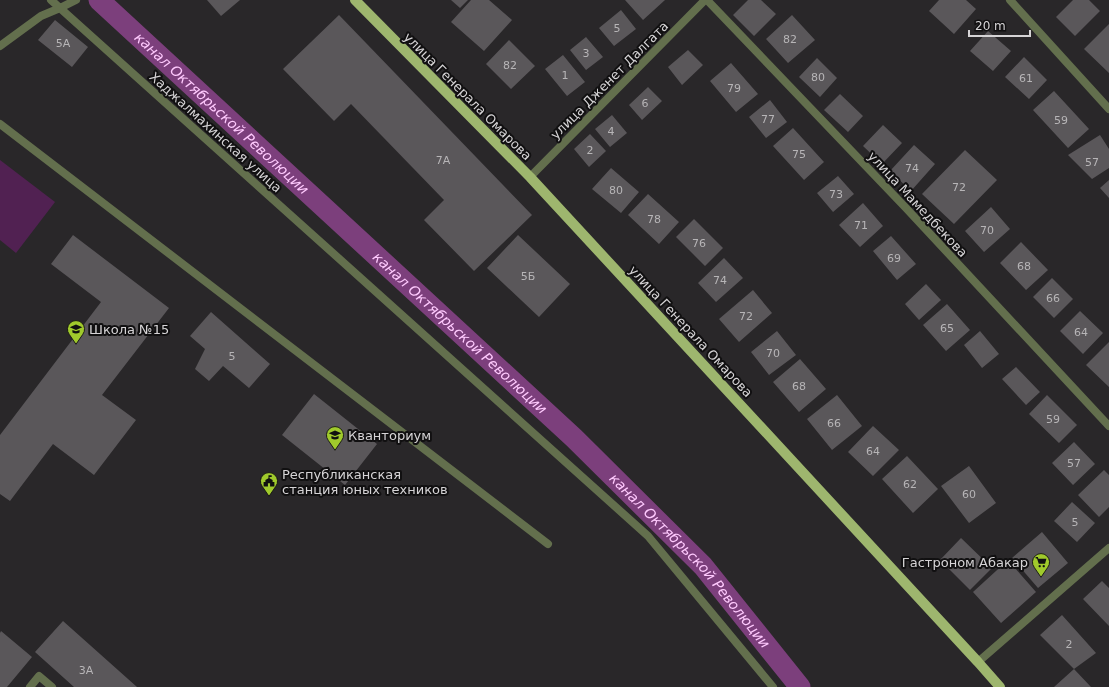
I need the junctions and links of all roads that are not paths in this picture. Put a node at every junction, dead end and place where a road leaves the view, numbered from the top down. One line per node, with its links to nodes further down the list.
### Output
1 (51, 0): 7 (street, Хаджалмахинская улица)
2 (76, 0): 7 (street)
3 (355, 0): 11 (main road, улица Генерала Омарова)
4 (359, 0): 11 (main road, улица Генерала Омарова)
5 (706, 0): 11 (street, улица Дженет Далгата); 12 (street, улица Мамедбекова)
6 (1010, 0): 9 (street)
7 (60, 8): 8 (street); 18 (street, Хаджалмахинская улица)
8 (0, 46)
9 (1109, 109)
10 (0, 124): 13 (street)
11 (531, 176): 15 (main road, улица Генерала Омарова); 20 (main road, улица Генерала Омарова)
12 (1109, 426)
13 (548, 544)
14 (1109, 548): 15 (street)
15 (978, 662): 19 (main road, улица Генерала Омарова)
16 (30, 687): 17 (street)
17 (52, 687)
18 (773, 687)
19 (1000, 687)
20 (1004, 687)

